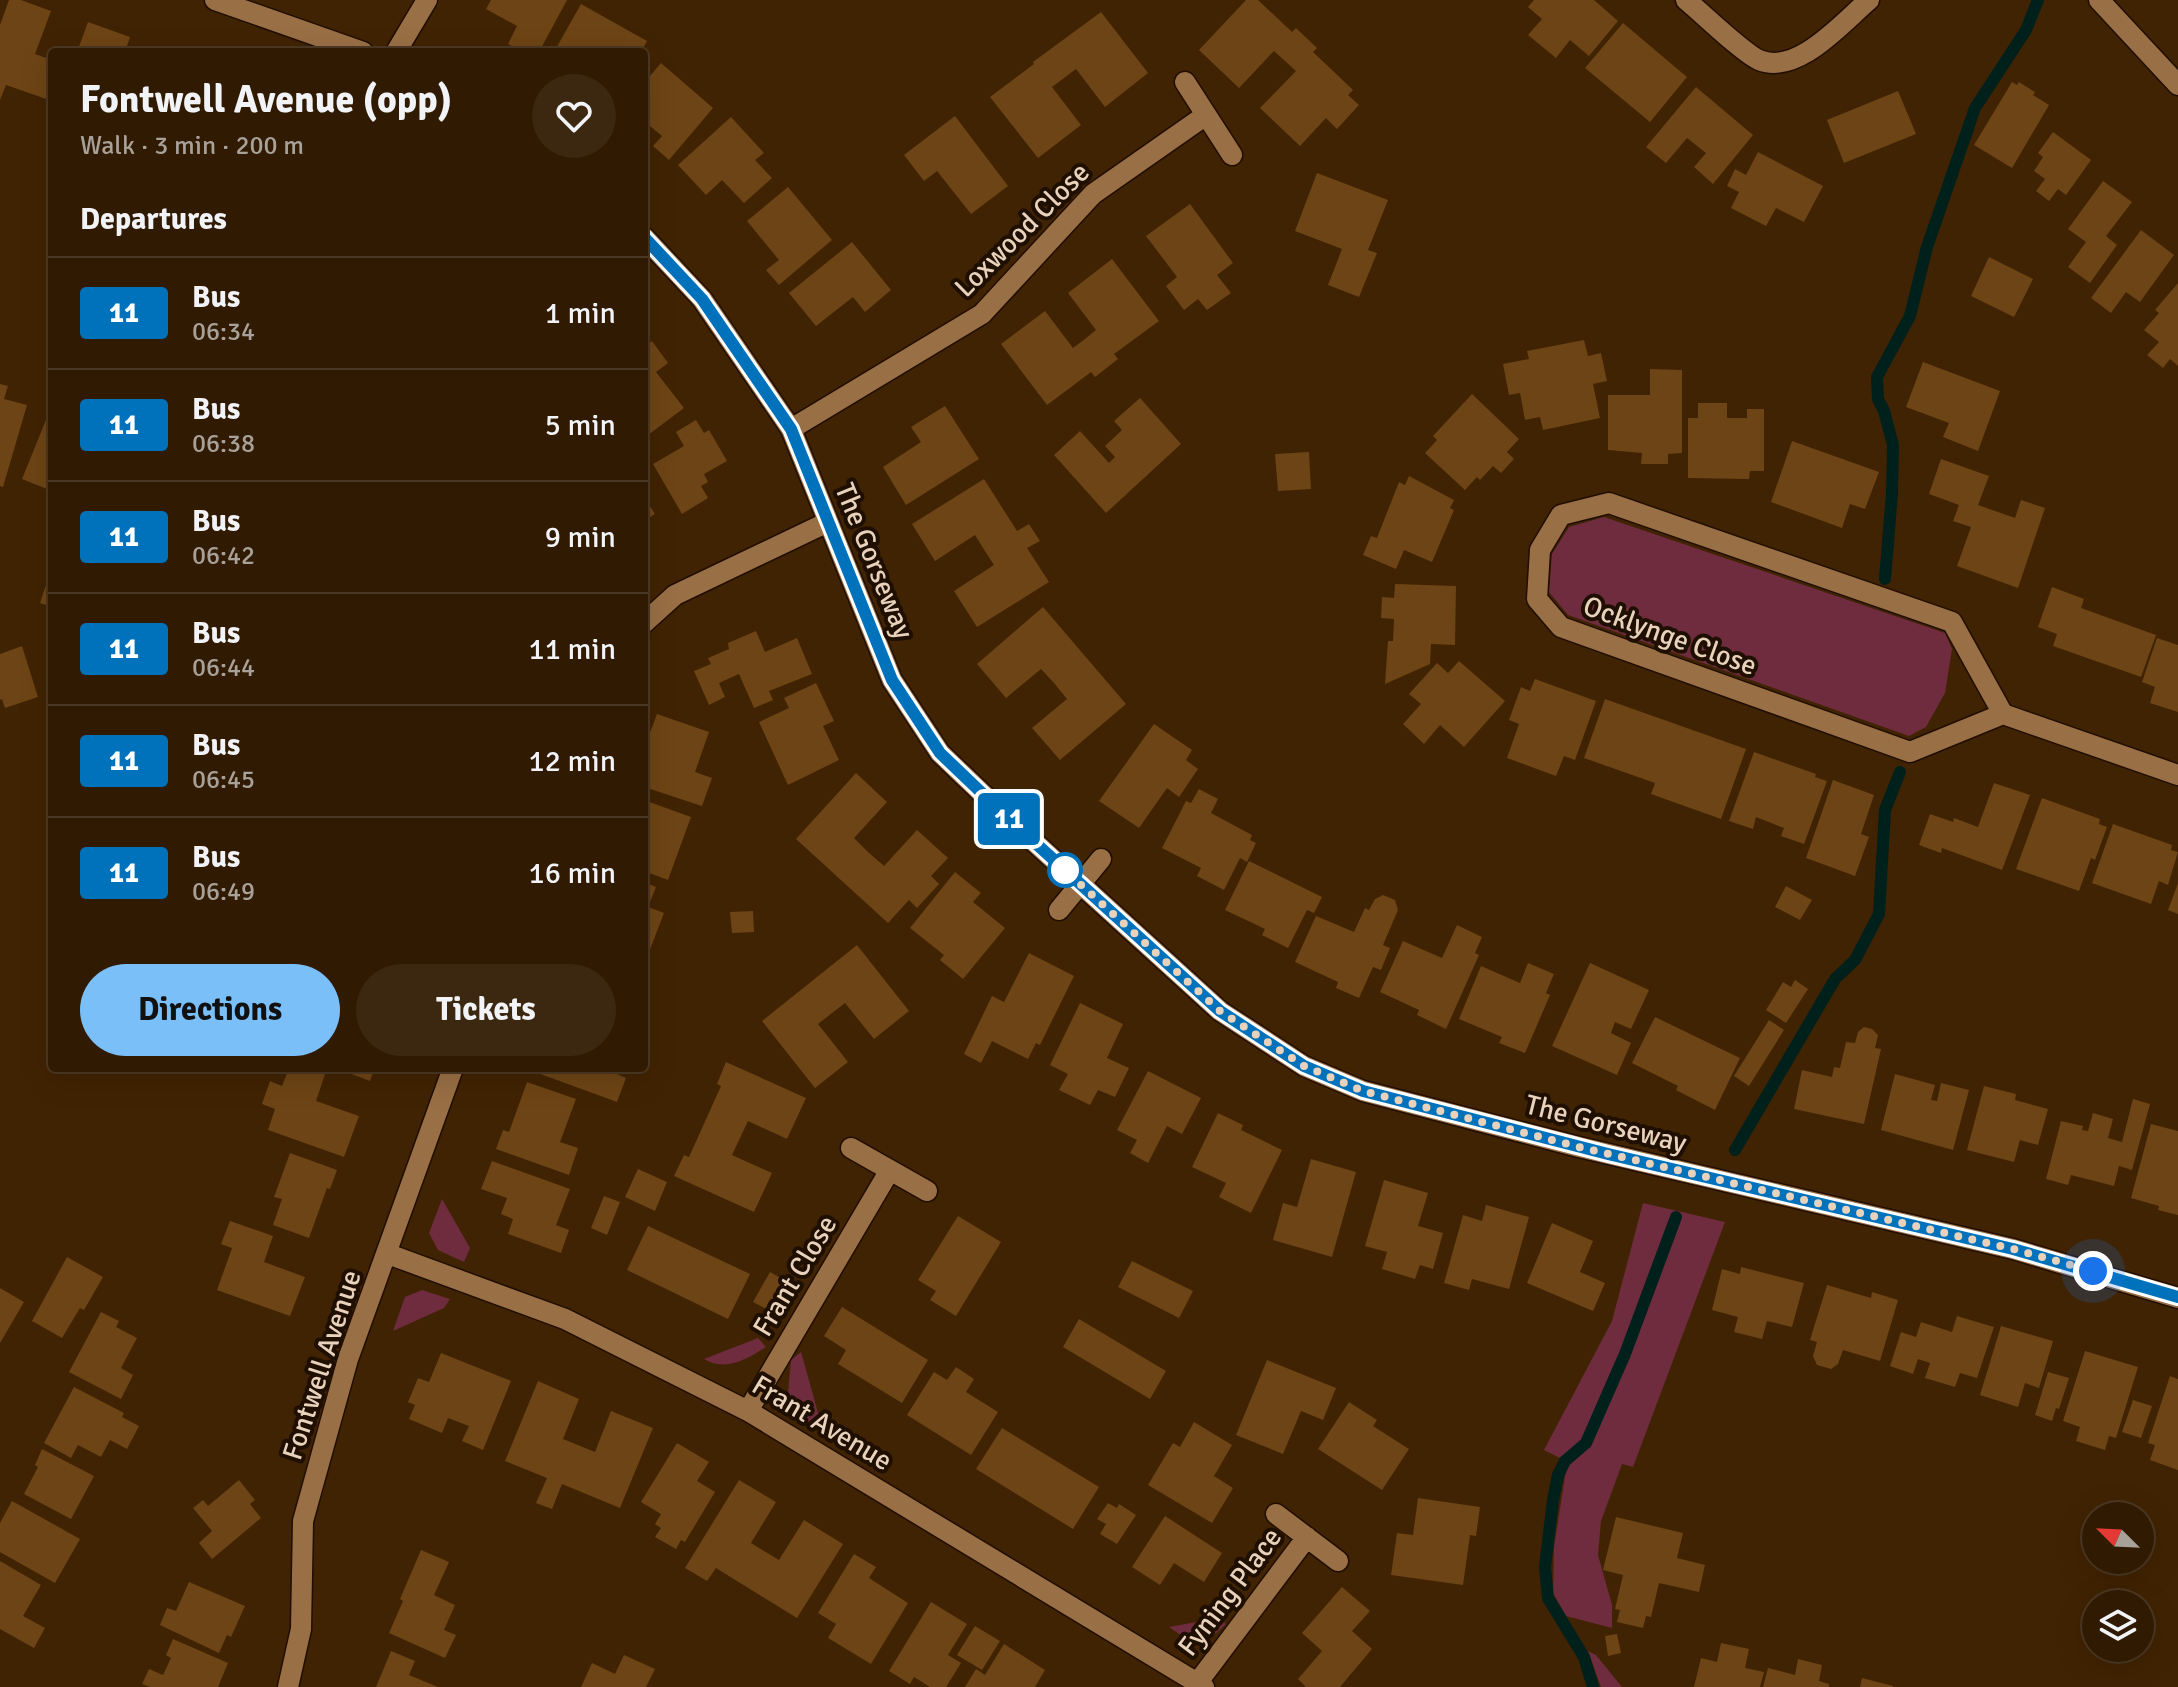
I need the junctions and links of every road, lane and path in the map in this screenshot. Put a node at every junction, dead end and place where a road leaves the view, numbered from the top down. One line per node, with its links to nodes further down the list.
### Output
1 (215, 0): 6 (street)
2 (427, 0): 7 (street)
3 (1686, 0): 4 (street)
4 (1869, 0)
5 (2099, 0): 9 (street)
6 (345, 48)
7 (398, 48)
8 (1185, 82): 10 (street)
9 (2178, 85)
10 (1206, 115): 11 (street); 13 (street, Loxwood Close)
11 (1232, 155)
12 (648, 241): 13 (street, The Gorseway)
13 (791, 429): 14 (street, The Gorseway)
14 (828, 522): 15 (street); 19 (street, The Gorseway)
15 (648, 619)
16 (2003, 714): 16 (street, Ocklynge Close); 17 (street)
17 (2178, 775)
18 (1101, 859): 19 (street)
19 (1081, 884): 20 (street); 26 (street, The Gorseway)
20 (1059, 910)
21 (452, 1072): 25 (street, Fontwell Avenue)
22 (851, 1148): 23 (street)
23 (890, 1170): 24 (street); 27 (street, Frant Close)
24 (927, 1191)
25 (388, 1254): 27 (street, Frant Avenue); 32 (street, Fontwell Avenue)
26 (2178, 1298)
27 (748, 1411): 31 (street, Frant Avenue)
28 (1276, 1514): 29 (street, Fyning Place)
29 (1307, 1537): 30 (street, Fyning Place); 31 (street, Fyning Place)
30 (1338, 1561)
31 (1201, 1684)
32 (288, 1687)

